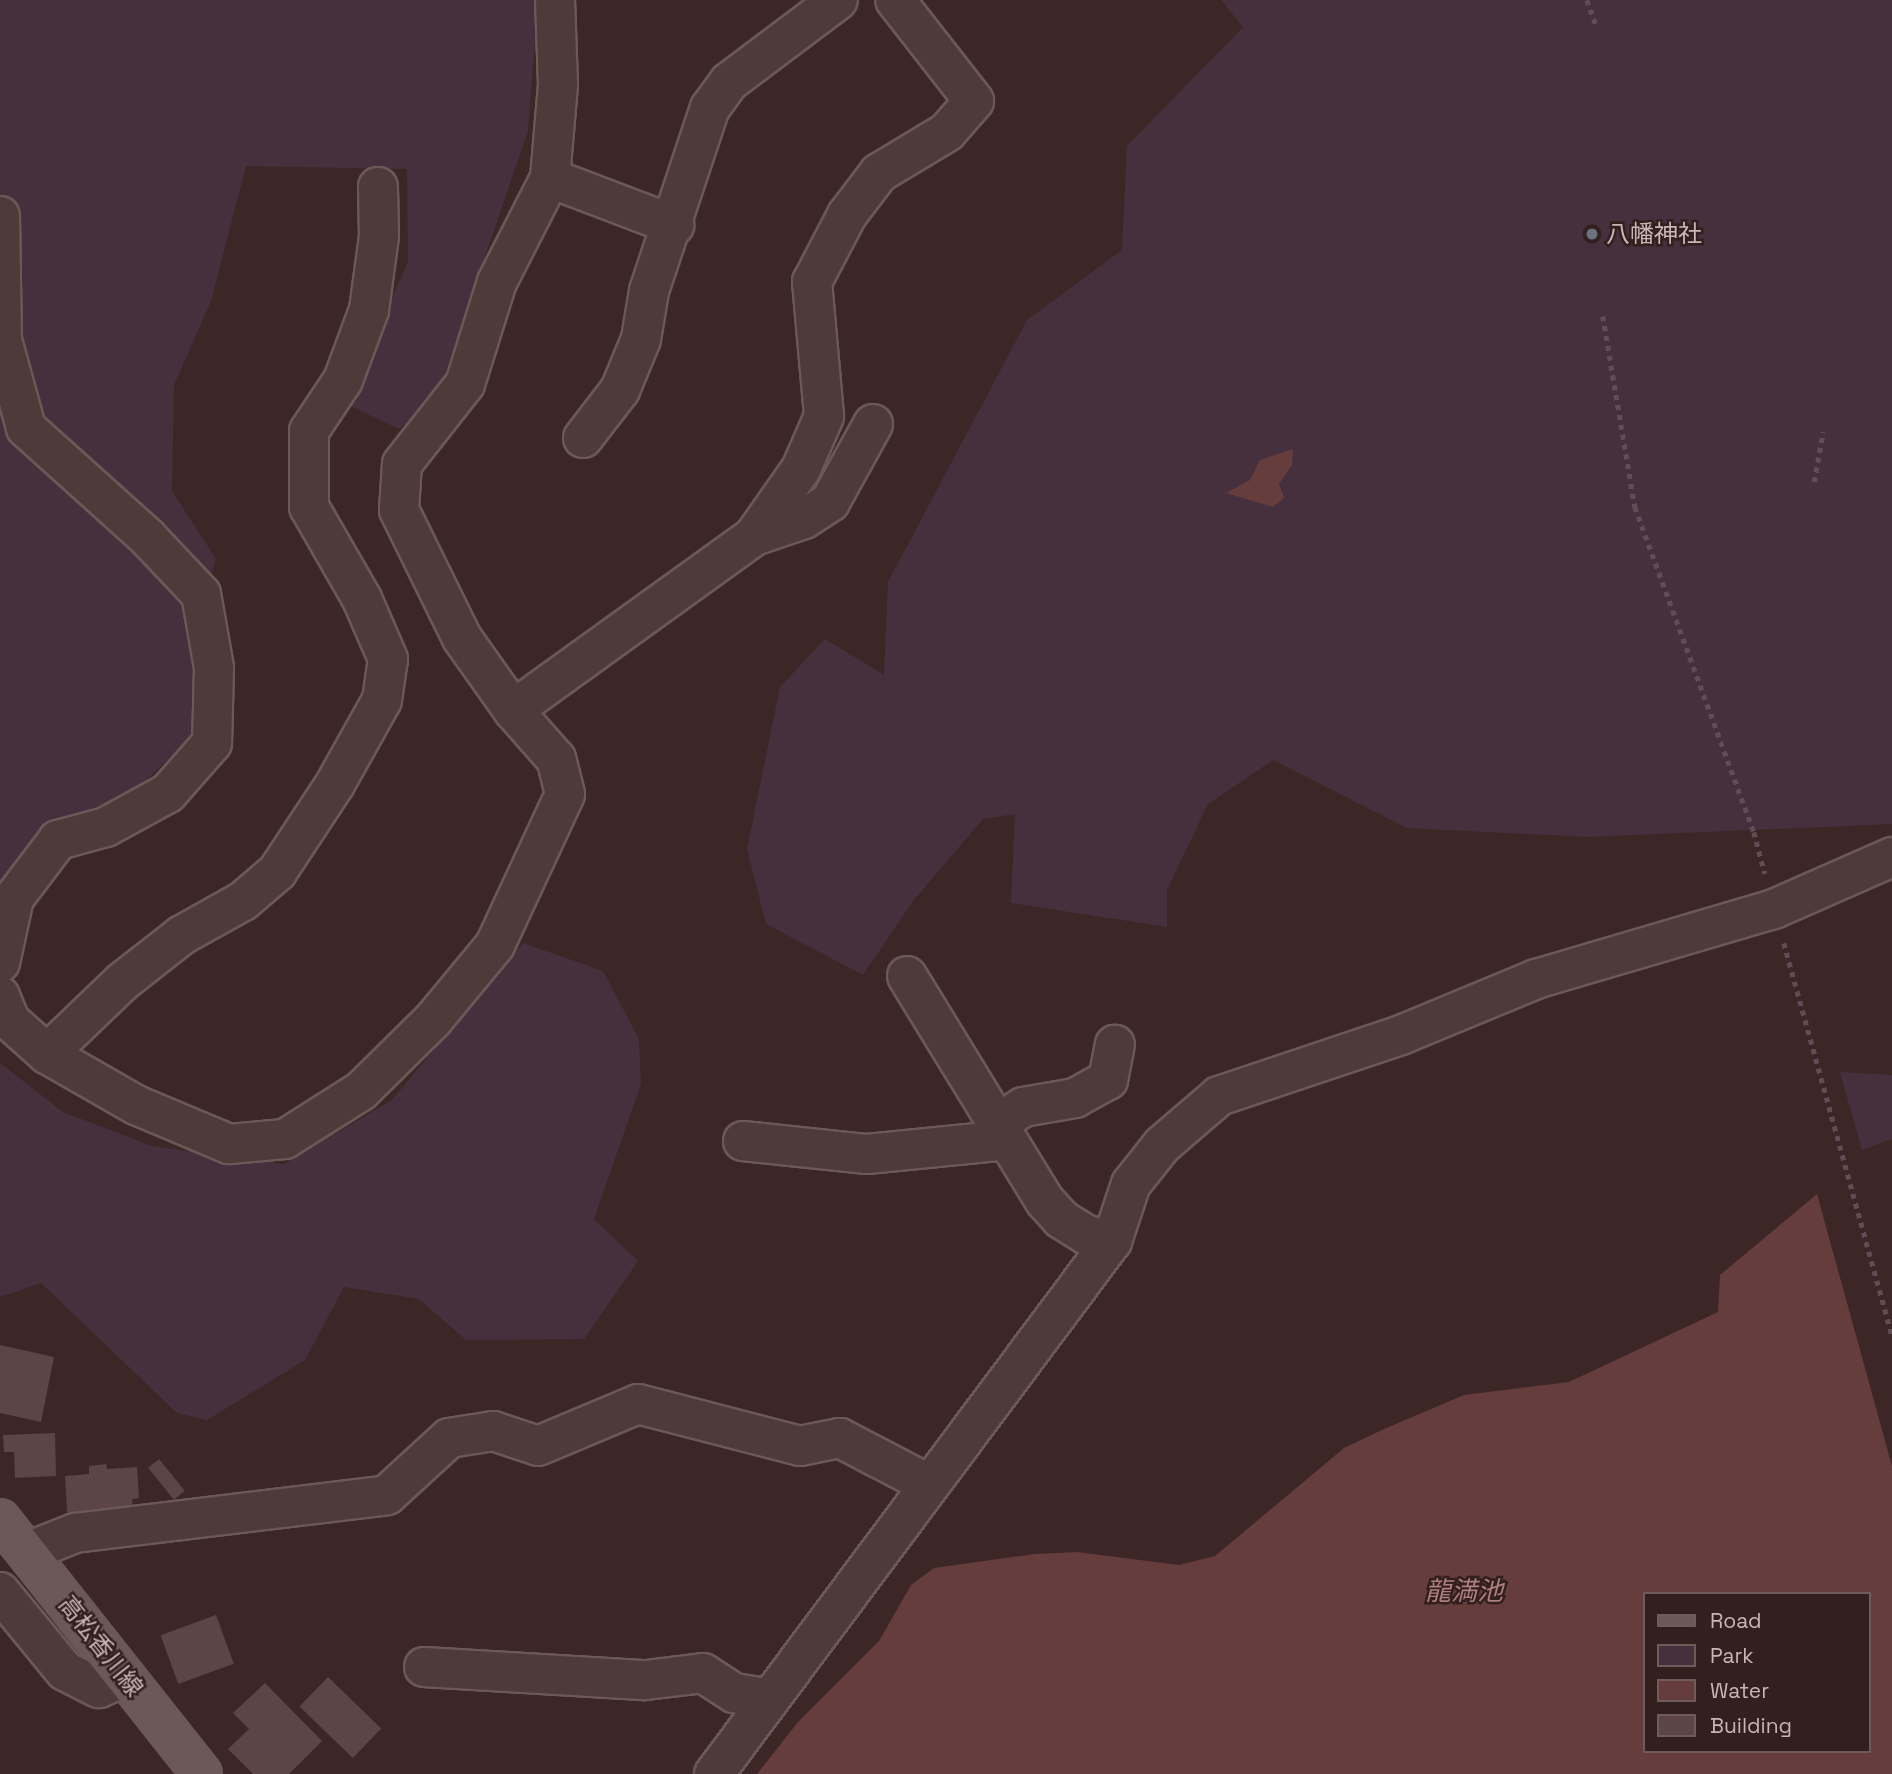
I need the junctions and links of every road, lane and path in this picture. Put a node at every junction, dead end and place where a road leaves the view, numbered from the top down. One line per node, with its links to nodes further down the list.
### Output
1 (555, 0): 6 (street)
2 (838, 0): 9 (street)
3 (895, 0): 15 (street)
4 (1587, 0): 5 (path)
5 (1597, 28)
6 (550, 178): 9 (street); 16 (street)
7 (378, 187): 23 (street)
8 (0, 216): 19 (street)
9 (674, 225): 13 (street)
10 (1603, 316): 18 (path)
11 (873, 424): 15 (street)
12 (1823, 432): 14 (path)
13 (583, 438)
14 (1814, 482)
15 (754, 536): 16 (street)
16 (513, 710): 23 (street)
17 (1892, 857): 18 (street)
18 (1774, 909): 26 (street); 27 (path)
19 (0, 963)
20 (907, 976): 24 (street)
21 (0, 996): 23 (street)
22 (1115, 1045): 24 (street)
23 (47, 1054)
24 (1002, 1132): 25 (street); 26 (street)
25 (743, 1141)
26 (1112, 1241): 28 (street)
27 (1892, 1334)
28 (928, 1484): 30 (street); 34 (street)
29 (0, 1519): 30 (main road, 高松香川線)
30 (27, 1552): 33 (main road, 高松香川線)
31 (0, 1592): 33 (street)
32 (424, 1668): 34 (street)
33 (125, 1677): 35 (main road, 高松香川線)
34 (770, 1699): 36 (street)
35 (202, 1774)
36 (714, 1774)

